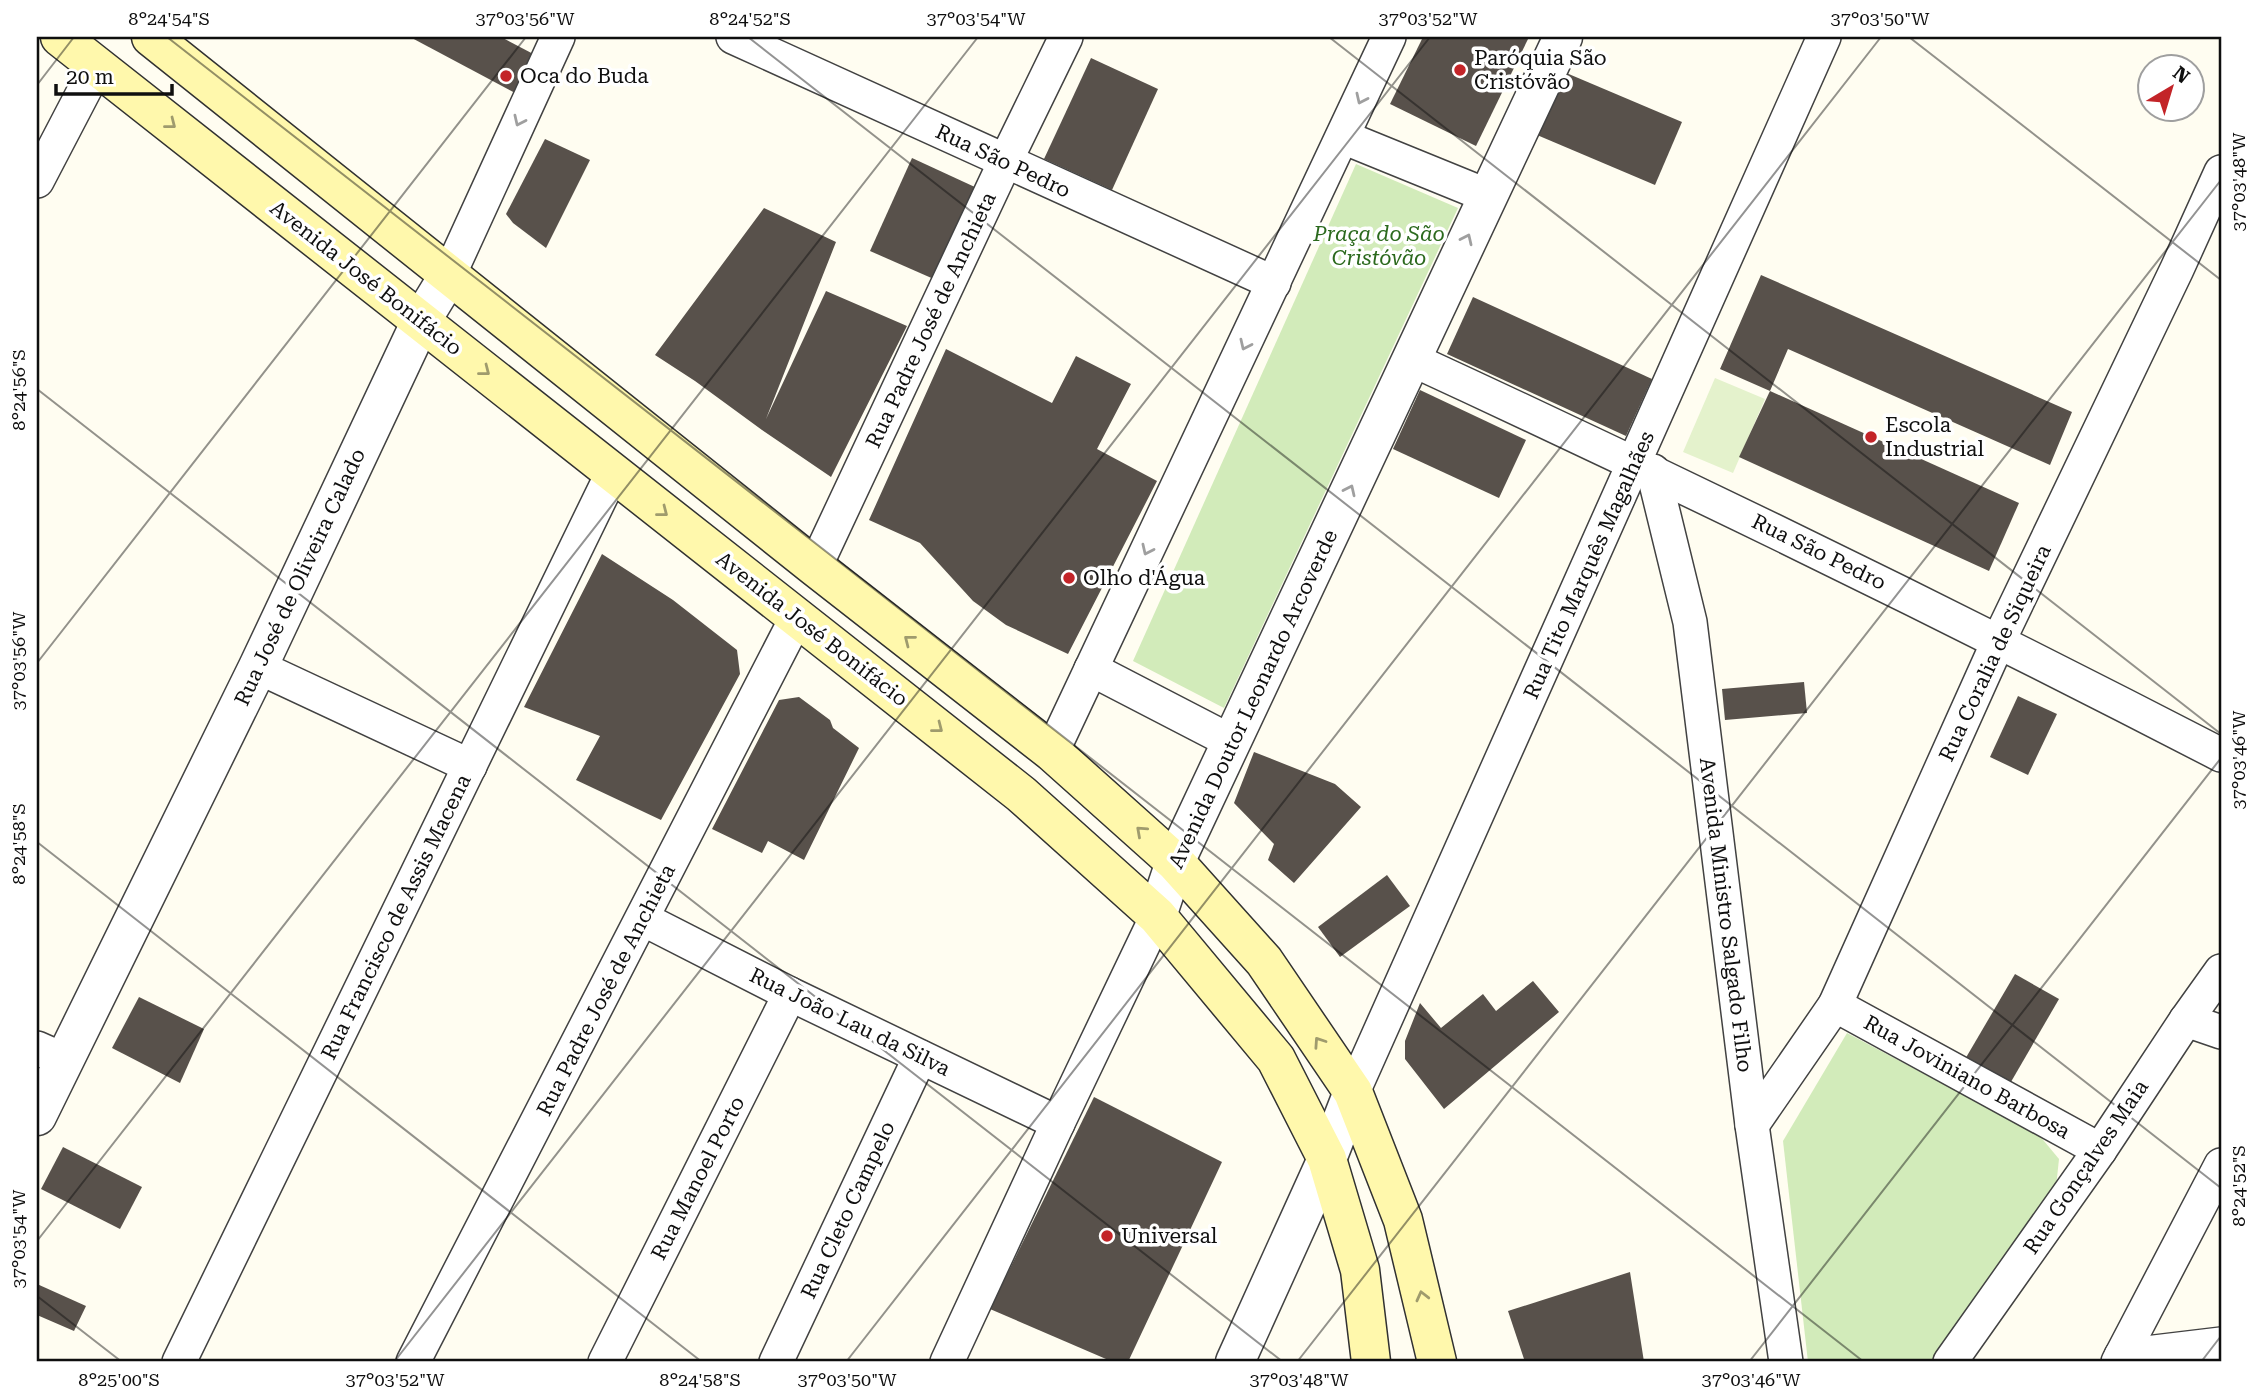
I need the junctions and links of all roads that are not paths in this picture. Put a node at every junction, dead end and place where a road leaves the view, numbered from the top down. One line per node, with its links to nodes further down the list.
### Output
1 (60, 37): 9 (main road, Avenida José Bonifácio)
2 (151, 37): 15 (main road)
3 (558, 37): 15 (street, Rua José de Oliveira Calado, one-way to 15)
4 (733, 37): 11 (street, Rua São Pedro)
5 (1066, 37): 11 (street, Rua Padre José de Anchieta)
6 (1390, 37): 10 (street, one-way to 10)
7 (1563, 37): 14 (street, Avenida Doutor Leonardo Arcoverde)
8 (1824, 37): 19 (street, Rua Tito Marquês Magalhães)
9 (97, 66): 13 (street); 17 (main road, Avenida José Bonifácio, one-way to 17)
10 (1343, 137): 14 (street); 16 (street)
11 (1005, 162): 16 (street, Rua São Pedro); 21 (street, Rua Padre José de Anchieta)
12 (2221, 172): 23 (street, Rua Coralia de Siqueira)
13 (37, 181)
14 (1488, 196): 18 (street, Avenida Doutor Leonardo Arcoverde, one-way to 14)
15 (449, 275): 17 (street, Rua José de Oliveira Calado); 21 (main road)
16 (1274, 283): 25 (street, one-way to 25)
17 (421, 321): 20 (main road, Avenida José Bonifácio, one-way to 20); 24 (street, Rua José de Oliveira Calado)
18 (1411, 359): 19 (street, Rua São Pedro); 26 (street, Avenida Doutor Leonardo Arcoverde, one-way to 18)
19 (1644, 467): 23 (street, Rua São Pedro); 40 (street, Rua Tito Marquês Magalhães); 43 (street, Avenida Ministro Salgado Filho)
20 (613, 472): 22 (main road, Avenida José Bonifácio, one-way to 22); 29 (street, Rua Francisco de Assis Macena)
21 (815, 567): 27 (main road, one-way to 21)
22 (797, 617): 31 (main road, Avenida José Bonifácio, one-way to 31); 32 (street, Rua Padre José de Anchieta)
23 (1999, 640): 28 (street, Rua São Pedro); 35 (street, Rua Coralia de Siqueira)
24 (258, 667): 29 (street); 38 (street, Rua José de Oliveira Calado)
25 (1091, 669): 26 (street); 27 (street)
26 (1232, 742): 30 (street, Avenida Doutor Leonardo Arcoverde)
27 (1052, 752): 30 (main road, one-way to 27)
28 (2221, 755)
29 (470, 766): 49 (street, Rua Francisco de Assis Macena)
30 (1175, 862): 31 (street, Avenida Doutor Leonardo Arcoverde); 40 (main road, one-way to 30)
31 (1157, 916): 42 (street, Avenida Doutor Leonardo Arcoverde); 45 (main road, Avenida José Bonifácio)
32 (643, 919): 34 (street, Rua João Lau da Silva); 50 (street, Rua Padre José de Anchieta)
33 (2221, 971): 36 (street, Rua Gonçalves Maia)
34 (790, 994): 39 (street, Rua João Lau da Silva); 51 (street, Rua Manoel Porto)
35 (1835, 1005): 43 (street, Rua Coralia de Siqueira); 44 (street, Rua Joviniano Barbosa)
36 (2186, 1020): 37 (street); 44 (street, Rua Gonçalves Maia)
37 (2221, 1032)
38 (50, 1054): 41 (street, Rua José de Oliveira Calado)
39 (920, 1057): 42 (street, Rua João Lau da Silva); 52 (street, Rua Cleto Campelo)
40 (1353, 1092): 45 (street); 56 (main road, one-way to 40)
41 (37, 1116)
42 (1058, 1123): 53 (street, Avenida Doutor Leonardo Arcoverde)
43 (1752, 1125): 57 (street, Avenida Ministro Salgado Filho)
44 (2100, 1150): 58 (street, Rua Gonçalves Maia)
45 (1327, 1159): 54 (street); 55 (main road, Avenida José Bonifácio)
46 (2221, 1165): 48 (street)
47 (2221, 1345): 48 (street)
48 (2120, 1359)
49 (179, 1362)
50 (413, 1362)
51 (605, 1362)
52 (776, 1362)
53 (947, 1362)
54 (1235, 1362)
55 (1371, 1362)
56 (1437, 1362)
57 (1786, 1362)
58 (1950, 1362)

